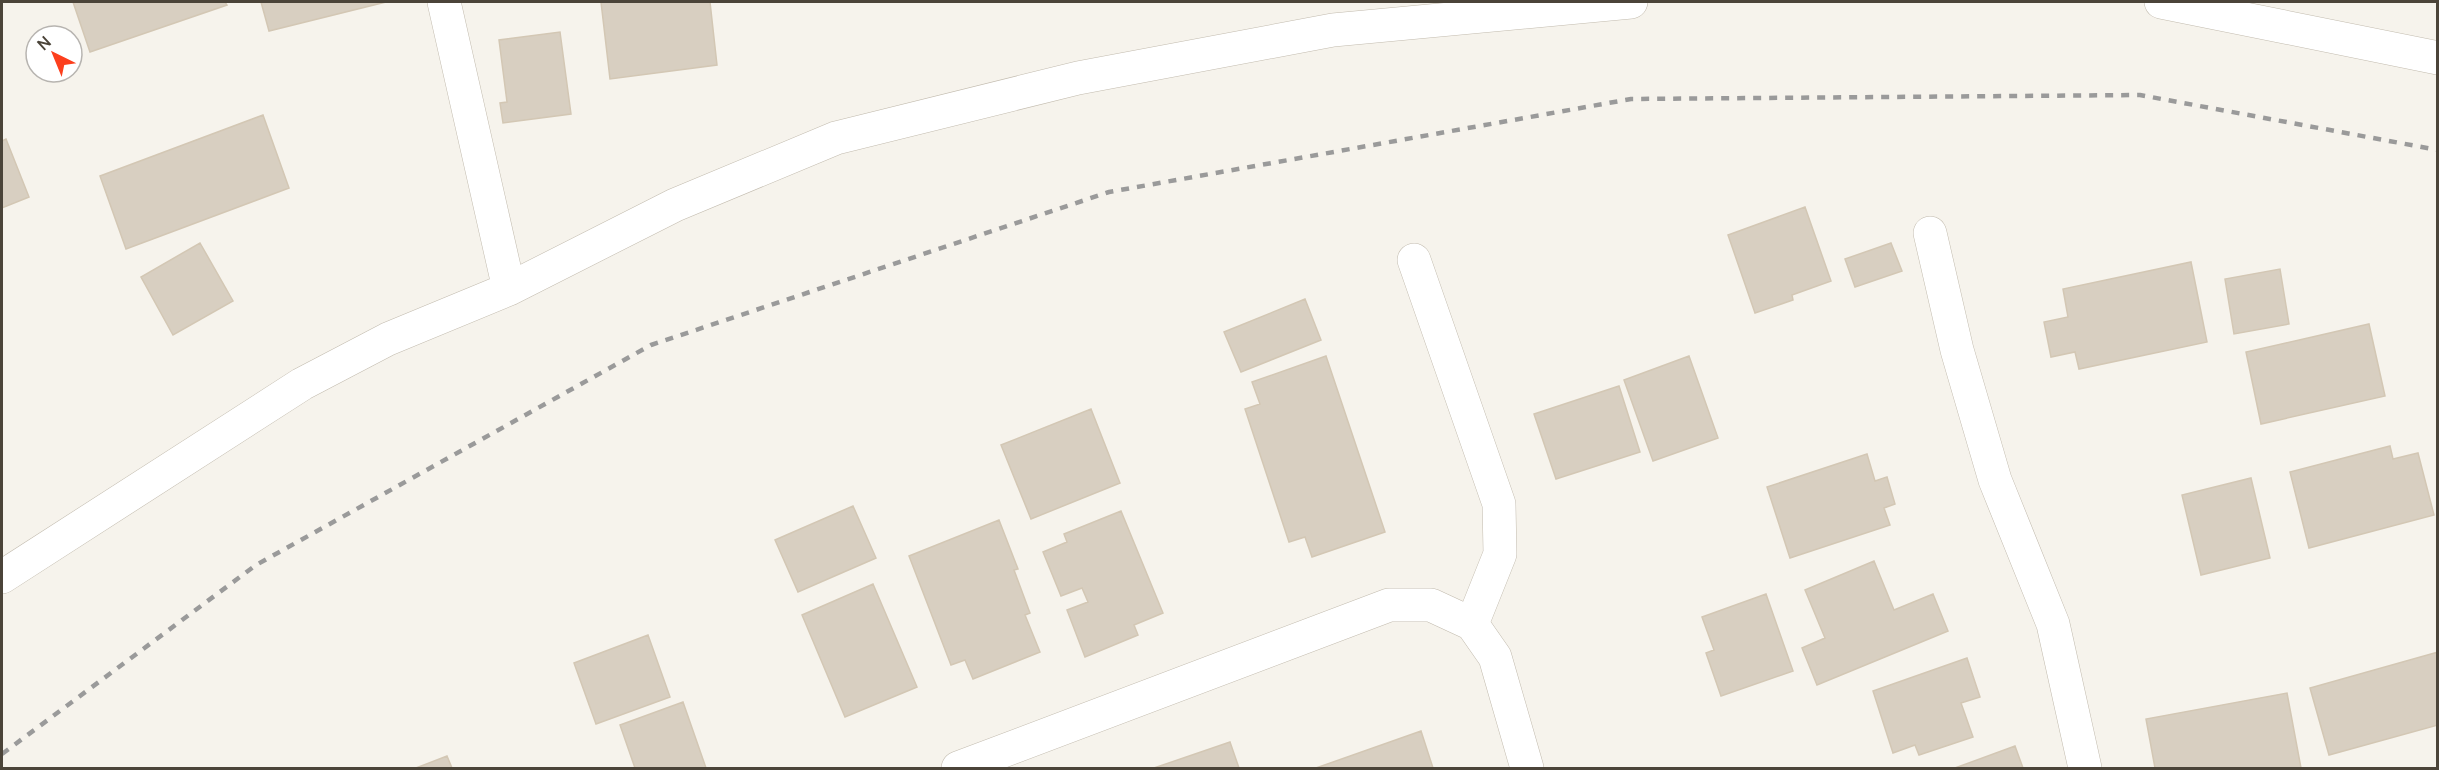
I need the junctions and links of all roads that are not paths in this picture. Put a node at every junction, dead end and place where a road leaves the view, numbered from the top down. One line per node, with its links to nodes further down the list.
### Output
1 (444, 2): 7 (street)
2 (1631, 2): 7 (street)
3 (2161, 2): 4 (street)
4 (2438, 58)
5 (1930, 233): 12 (street)
6 (1414, 260): 9 (street)
7 (509, 289): 8 (street)
8 (2, 577)
9 (1472, 624): 10 (street); 11 (street)
10 (978, 764)
11 (1527, 768)
12 (2085, 768)

